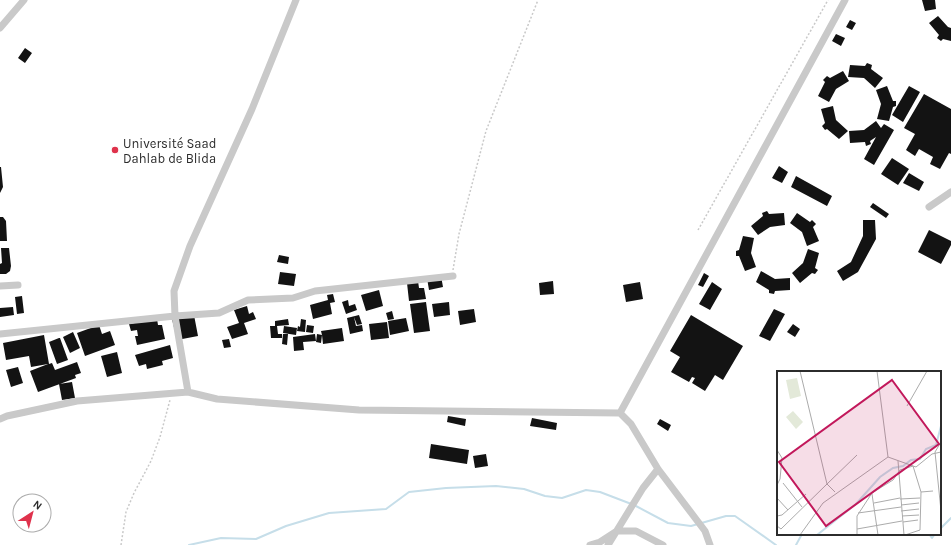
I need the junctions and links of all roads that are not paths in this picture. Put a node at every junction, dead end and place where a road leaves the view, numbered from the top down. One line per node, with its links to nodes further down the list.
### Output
1 (24, 0): 4 (street)
2 (296, 0): 10 (street)
3 (846, 0): 13 (street)
4 (0, 28)
5 (951, 192): 6 (street)
6 (929, 207)
7 (453, 276): 10 (street)
8 (18, 285): 9 (street)
9 (0, 286)
10 (175, 316): 11 (street); 12 (street)
11 (0, 334)
12 (188, 392): 13 (street); 14 (street)
13 (620, 413): 15 (street)
14 (0, 419)
15 (658, 470): 16 (street); 20 (street)
16 (616, 531): 17 (street); 18 (street); 19 (street)
17 (590, 545)
18 (608, 545)
19 (663, 545)
20 (710, 545)

